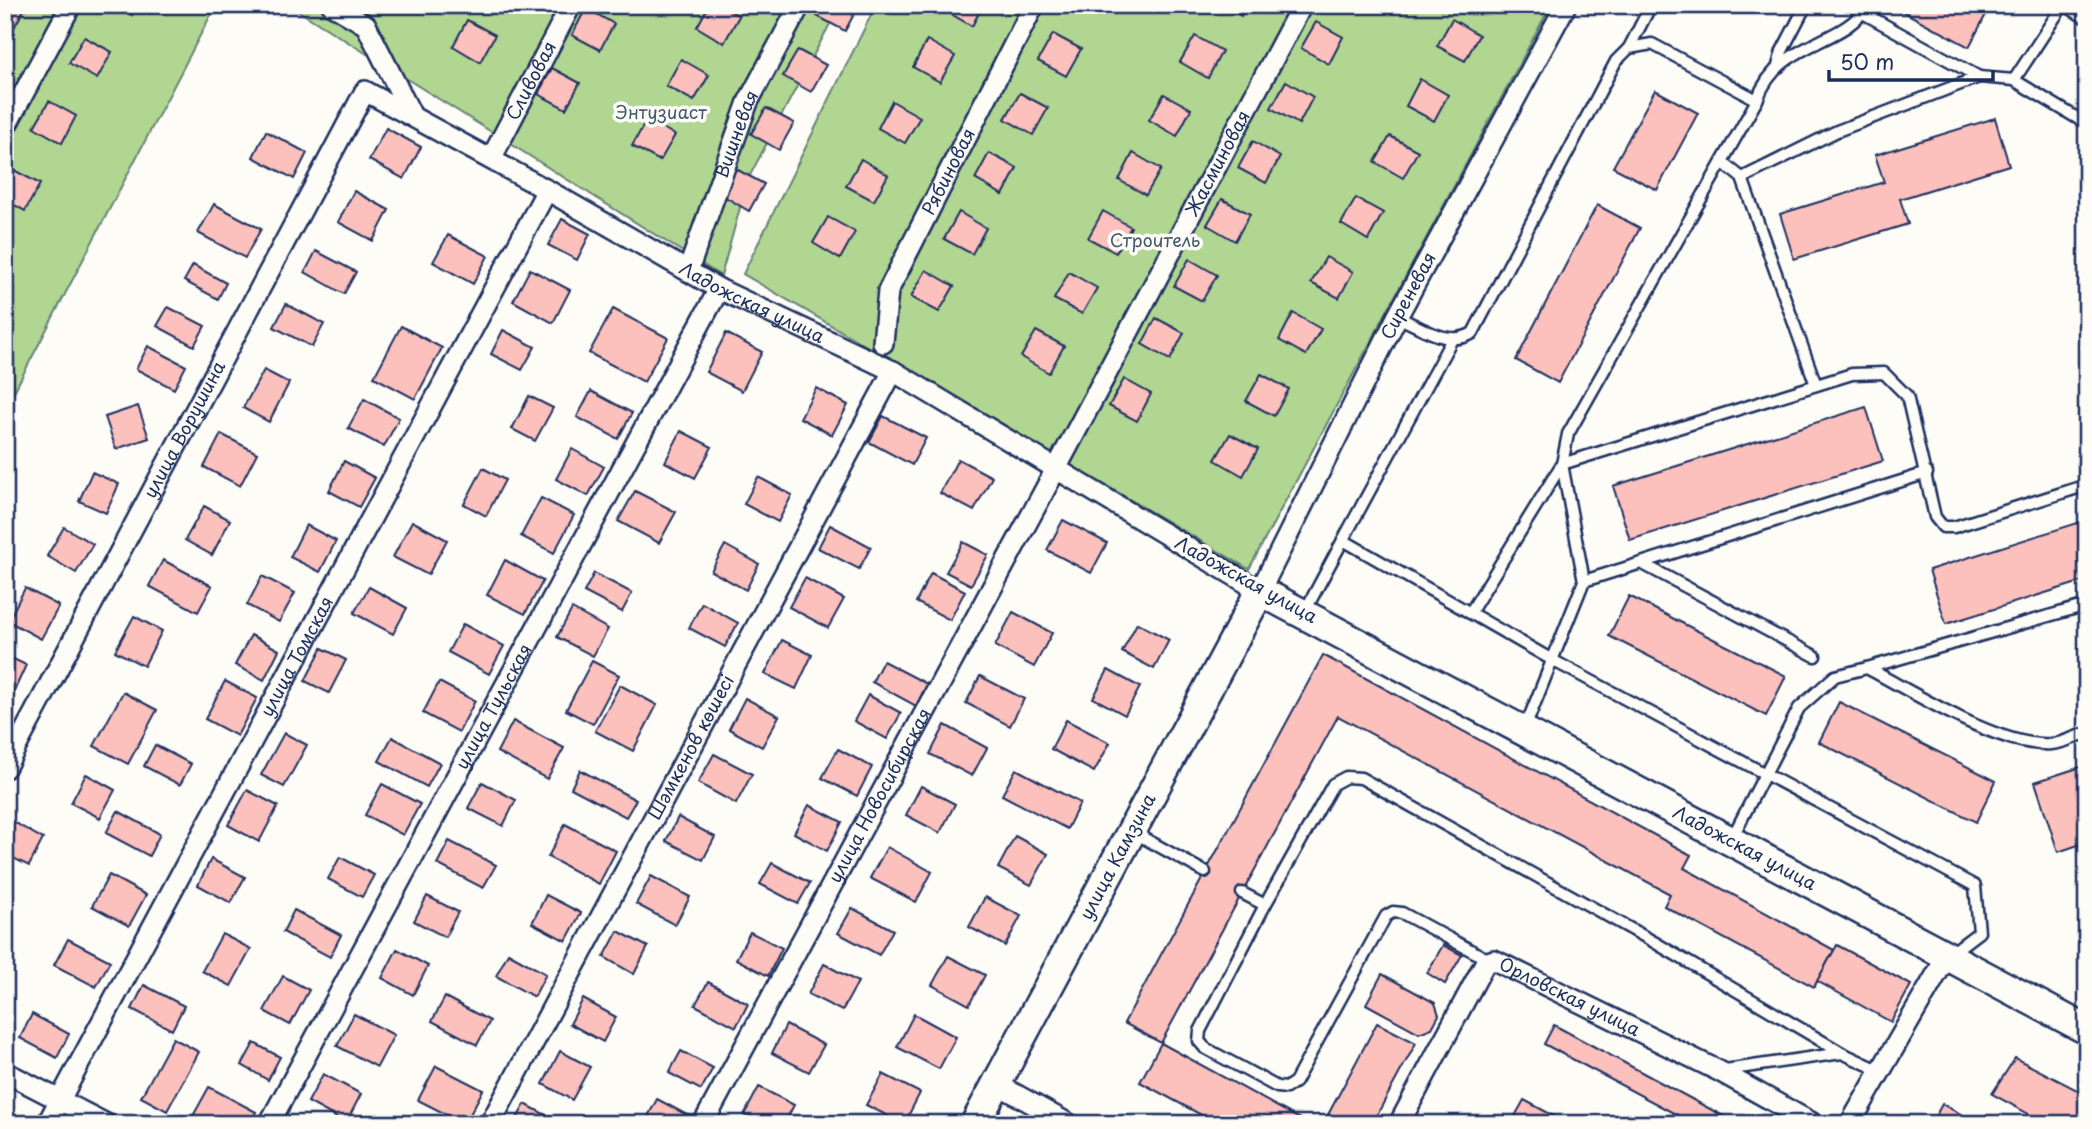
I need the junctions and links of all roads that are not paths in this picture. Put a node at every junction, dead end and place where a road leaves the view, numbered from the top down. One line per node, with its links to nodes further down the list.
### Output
1 (71, 5): 21 (street)
2 (333, 5): 19 (street)
3 (571, 5): 22 (street, Сливовая)
4 (800, 5): 26 (street, Вишневая)
5 (1034, 5): 30 (street, Рябиновая)
6 (1301, 5): 34 (street, Жасминовая)
7 (1566, 5): 28 (street, Сиреневая)
8 (1651, 5): 13 (lane)
9 (1806, 5): 14 (lane)
10 (2064, 5): 12 (lane); 16 (lane)
11 (1865, 9): 14 (lane); 15 (lane)
12 (2087, 19)
13 (1629, 48): 18 (lane); 29 (lane)
14 (1778, 66): 18 (lane)
15 (1979, 77): 16 (lane); 24 (lane)
16 (2014, 80): 20 (lane)
17 (365, 91): 19 (street, Ладожская улица); 49 (street, улица Ворушина)
18 (1757, 100): 23 (lane)
19 (412, 116): 22 (street, Ладожская улица)
20 (2087, 124)
21 (5, 128)
22 (491, 159): 25 (street, Ладожская улица)
23 (1722, 162): 24 (lane); 33 (lane)
24 (1742, 178): 32 (lane)
25 (547, 190): 26 (street, Ладожская улица); 64 (street, улица Томская)
26 (688, 271): 27 (street, Ладожская улица)
27 (719, 289): 31 (street, Ладожская улица); 67 (street, улица Тульская)
28 (1397, 317): 29 (lane); 40 (street, Сиреневая)
29 (1451, 341): 37 (lane)
30 (883, 344)
31 (893, 371): 34 (street, Ладожская улица); 68 (street, Шәмкенов көшесі)
32 (1816, 385): 33 (lane); 35 (lane)
33 (1562, 464): 39 (lane); 43 (lane)
34 (1056, 469): 40 (street, Ладожская улица); 69 (street, улица Новосибирская)
35 (1927, 473): 36 (lane); 38 (lane)
36 (2087, 485)
37 (1343, 540): 42 (lane); 43 (lane)
38 (1643, 564): 39 (lane); 44 (lane)
39 (1584, 581): 45 (lane)
40 (1260, 590): 42 (main road, Ладожская улица); 51 (main road, улица Камзина)
41 (2087, 605): 46 (lane)
42 (1304, 613): 47 (main road, Ладожская улица)
43 (1470, 613): 45 (lane)
44 (1815, 656)
45 (1554, 661): 47 (lane); 50 (lane)
46 (1867, 668): 48 (lane); 50 (lane)
47 (1523, 732): 52 (main road, Ладожская улица)
48 (2087, 733)
49 (5, 768)
50 (1765, 774): 52 (lane); 56 (lane)
51 (1133, 832): 53 (lane); 63 (main road, улица Камзина)
52 (1730, 841): 56 (main road, Ладожская улица)
53 (1205, 872)
54 (1242, 893): 55 (lane)
55 (1265, 905): 57 (lane); 59 (lane)
56 (1947, 956): 58 (main road, Ладожская улица); 60 (street)
57 (1489, 960): 61 (street, Орловская улица); 72 (street, Орловская улица)
58 (2087, 1030)
59 (1842, 1053): 60 (lane); 61 (lane)
60 (1881, 1070): 74 (street)
61 (1719, 1071): 73 (street, Орловская улица)
62 (5, 1072): 64 (street)
63 (997, 1084): 70 (main road, улица Камзина); 71 (street)
64 (61, 1099): 65 (street, улица Томская); 66 (street)
65 (47, 1124)
66 (106, 1124)
67 (269, 1124)
68 (490, 1124)
69 (703, 1124)
70 (975, 1124)
71 (1069, 1124)
72 (1399, 1124)
73 (1814, 1124)
74 (1850, 1124)

